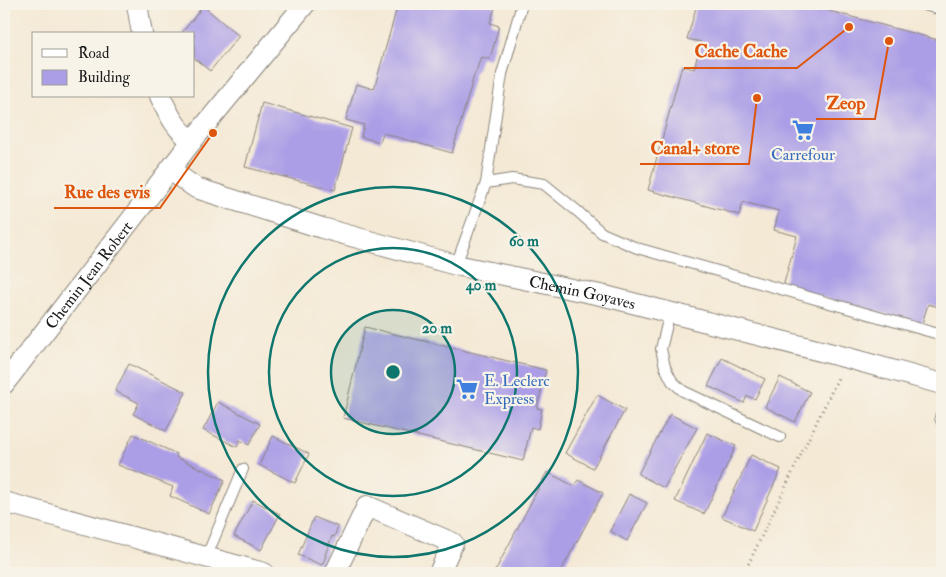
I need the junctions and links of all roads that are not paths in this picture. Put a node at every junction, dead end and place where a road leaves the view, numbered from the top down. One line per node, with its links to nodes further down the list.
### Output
1 (137, 4): 6 (street)
2 (305, 4): 8 (street, Chemin Jean Robert)
3 (522, 4): 10 (lane)
4 (920, 4): 5 (lane)
5 (942, 10)
6 (142, 32)
7 (161, 98): 8 (street)
8 (192, 141): 9 (street, Chemin Jean Robert)
9 (170, 170): 11 (street, Chemin Goyaves); 14 (street, Chemin Jean Robert)
10 (486, 183): 11 (lane); 13 (lane)
11 (456, 265): 12 (street, Chemin Goyaves)
12 (670, 312): 15 (street, Chemin Goyaves); 18 (lane)
13 (942, 335)
14 (4, 384)
15 (942, 384)
16 (942, 412): 17 (lane)
17 (942, 422)
18 (780, 438)
19 (243, 469): 21 (lane)
20 (4, 502): 21 (street)
21 (206, 558): 22 (street)
22 (264, 573)
23 (335, 573): 24 (street)
24 (439, 573)

